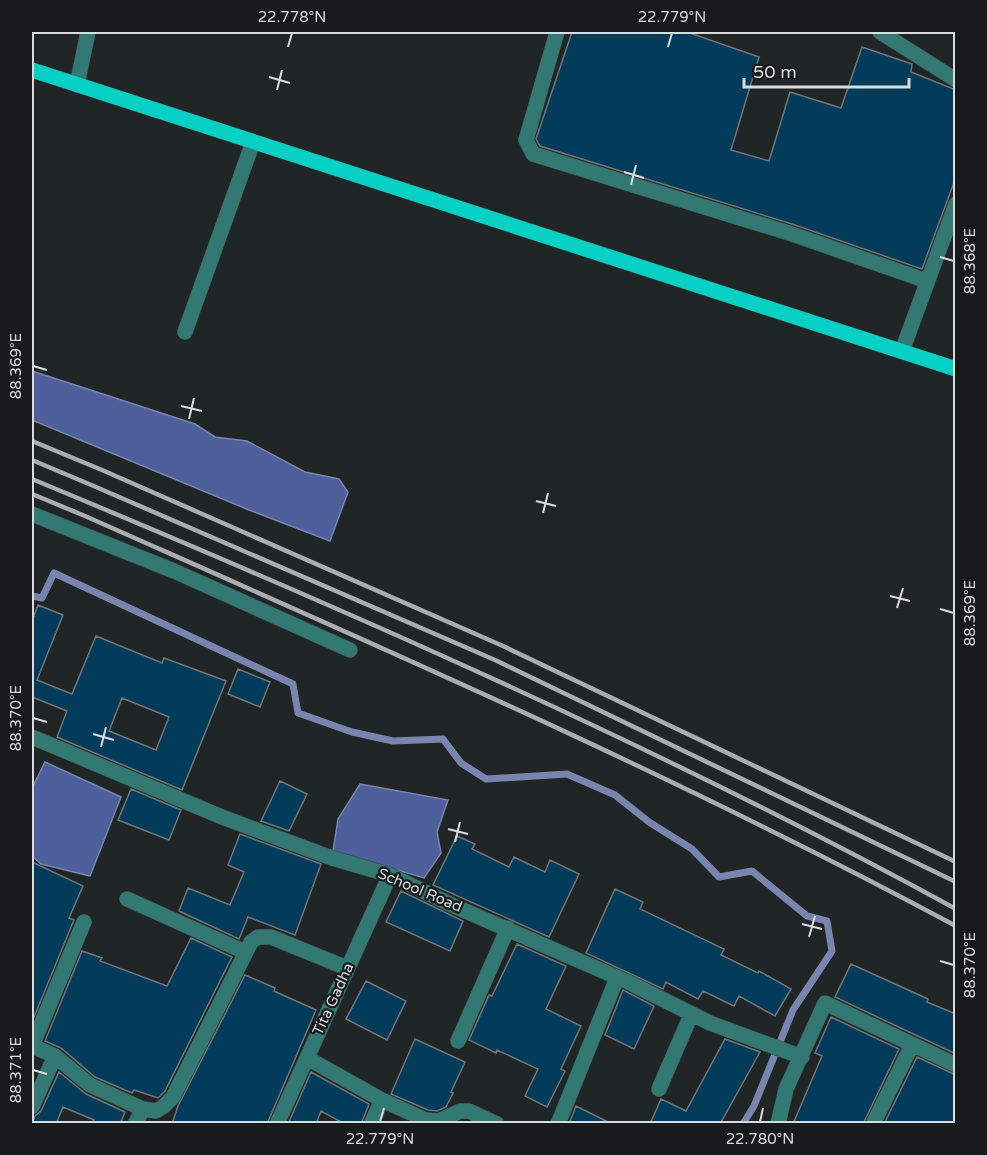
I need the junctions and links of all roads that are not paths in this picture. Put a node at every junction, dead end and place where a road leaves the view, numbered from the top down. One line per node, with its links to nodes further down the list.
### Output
1 (88, 32): 6 (street)
2 (557, 32): 9 (street)
3 (880, 32): 5 (street)
4 (32, 70): 6 (main road)
5 (956, 80)
6 (77, 85): 7 (main road)
7 (254, 142): 10 (street); 11 (main road)
8 (956, 204): 9 (street)
9 (927, 281): 11 (street)
10 (185, 332)
11 (902, 351): 12 (main road)
12 (956, 369)
13 (32, 514): 14 (street)
14 (350, 650)
15 (32, 737): 16 (street, School Road)
16 (390, 875): 19 (street, School Road); 21 (street, Tita Gadha)
17 (127, 899): 20 (street)
18 (84, 922): 26 (street)
19 (508, 928): 22 (street, School Road); 24 (street)
20 (244, 952): 21 (street); 34 (street)
21 (348, 968): 29 (street, Tita Gadha)
22 (617, 978): 23 (street, School Road); 39 (street)
23 (691, 1015): 28 (street, School Road); 31 (street)
24 (458, 1041)
25 (912, 1045): 28 (street); 30 (street); 41 (street)
26 (32, 1046): 27 (street)
27 (55, 1056): 33 (street); 34 (street)
28 (802, 1057): 40 (street)
29 (307, 1058): 32 (street); 36 (street, Tita Gadha)
30 (956, 1065)
31 (659, 1089)
32 (382, 1100): 37 (street); 38 (street)
33 (32, 1107)
34 (143, 1109): 35 (street)
35 (135, 1124)
36 (277, 1124)
37 (371, 1124)
38 (497, 1124)
39 (558, 1124)
40 (778, 1124)
41 (873, 1124)

